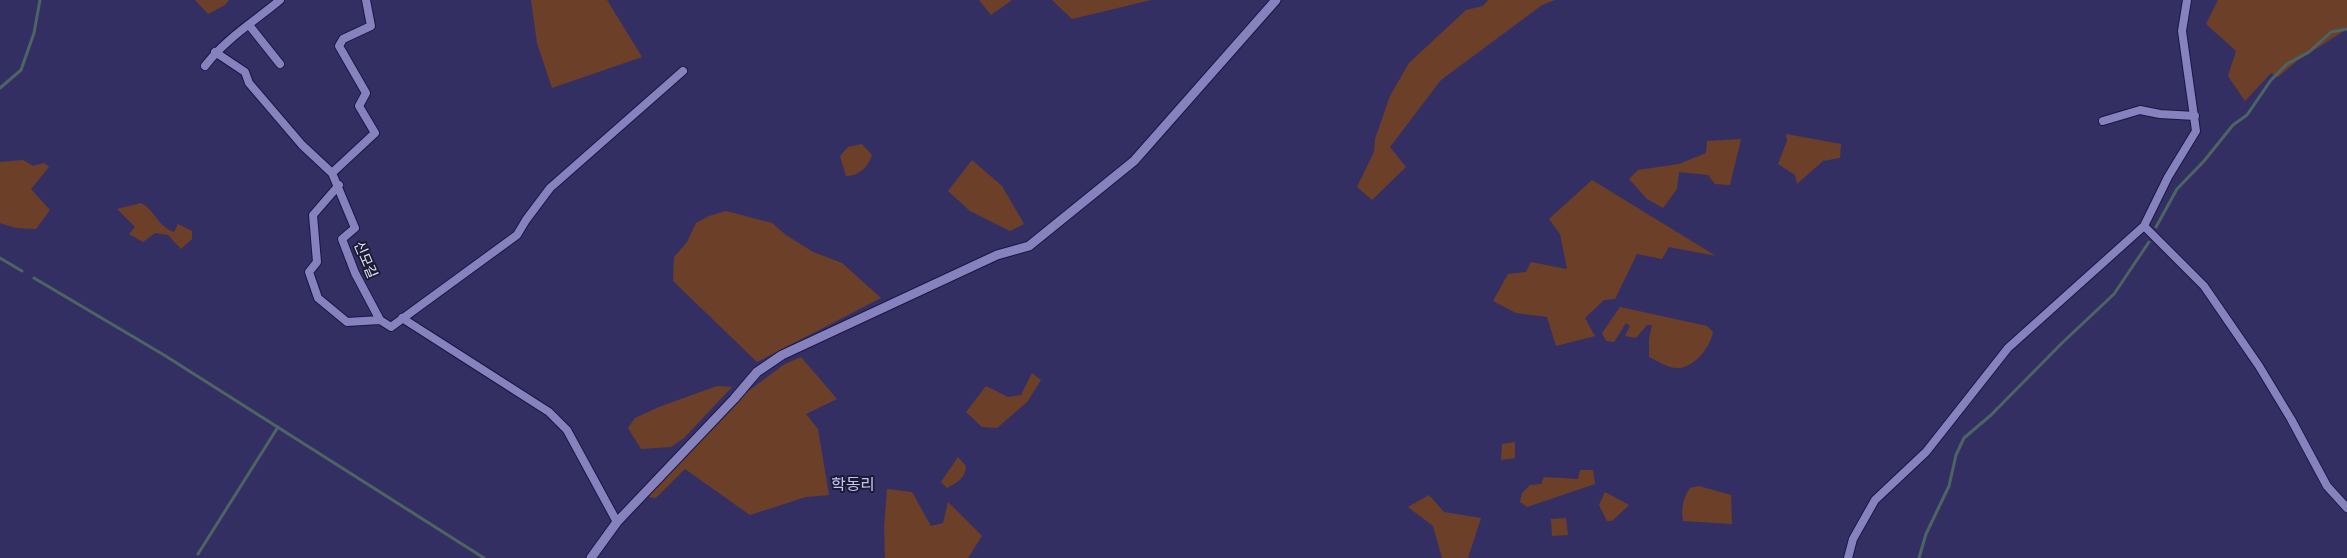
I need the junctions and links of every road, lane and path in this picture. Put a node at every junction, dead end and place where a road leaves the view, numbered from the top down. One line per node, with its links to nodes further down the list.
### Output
1 (280, 0): 5 (street)
2 (366, 0): 12 (street)
3 (1276, 0): 18 (street)
4 (2187, 0): 10 (street)
5 (249, 25): 6 (street); 7 (street)
6 (215, 52): 8 (street); 12 (street, 신모길)
7 (280, 64)
8 (205, 66)
9 (684, 71): 15 (street)
10 (2195, 116): 11 (street); 14 (street)
11 (2103, 121)
12 (332, 172): 13 (street, 신모길)
13 (339, 185): 16 (street, 신모길); 16 (street)
14 (2144, 226): 17 (street); 20 (street)
15 (402, 318): 16 (street, 신모길); 18 (street)
16 (380, 320)
17 (2347, 508)
18 (617, 522): 19 (street)
19 (591, 558)
20 (1848, 558)

